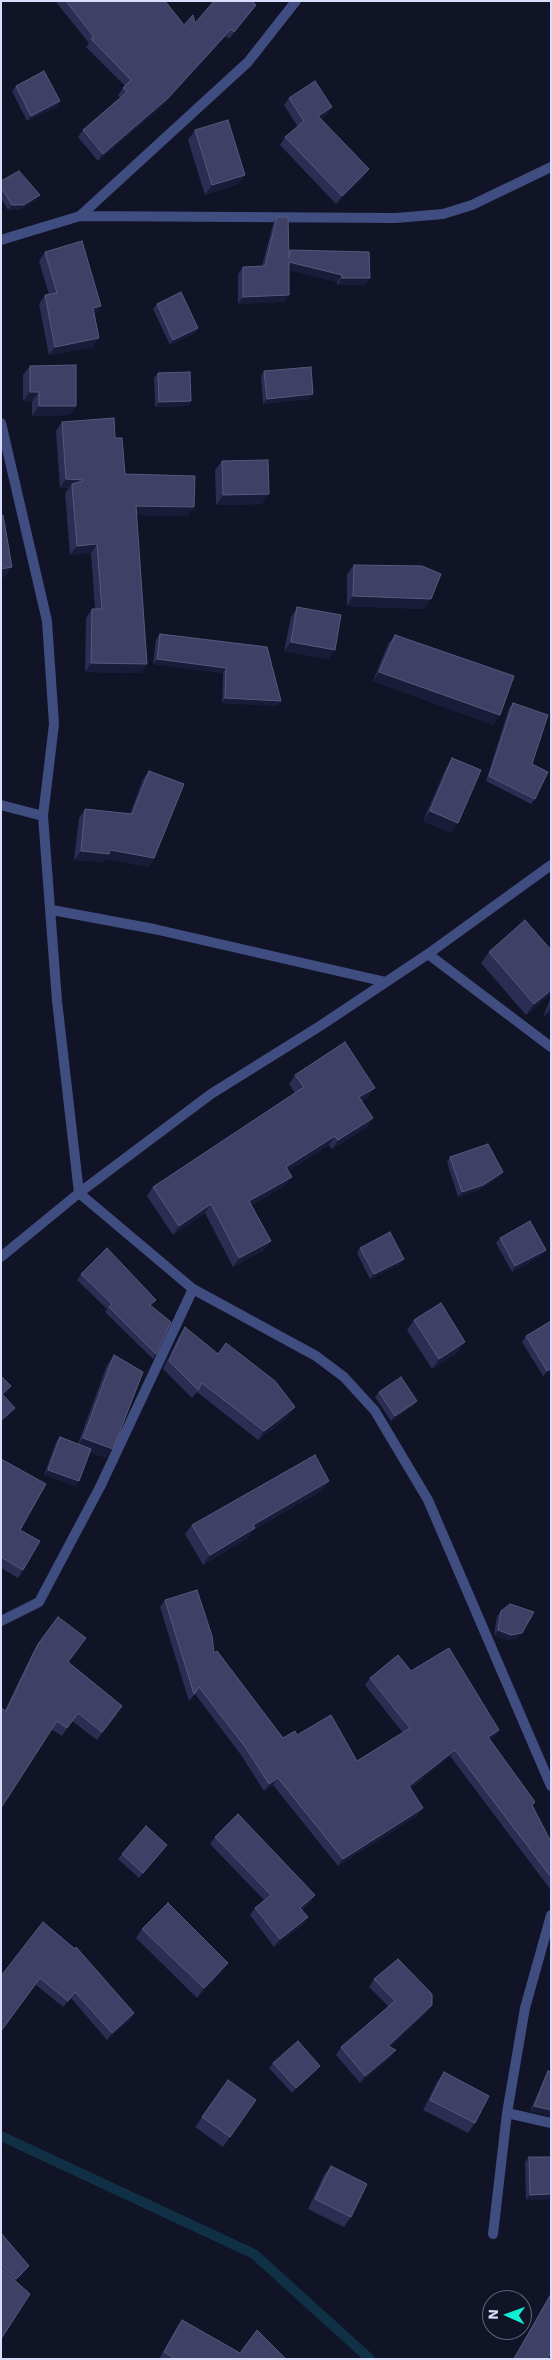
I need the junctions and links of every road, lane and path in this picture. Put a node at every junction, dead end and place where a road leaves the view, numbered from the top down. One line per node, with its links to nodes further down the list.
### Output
1 (296, 1): 3 (street)
2 (551, 167): 3 (street)
3 (80, 216): 4 (street)
4 (1, 240)
5 (1, 423): 7 (street)
6 (1, 805): 7 (street)
7 (43, 816): 9 (street)
8 (551, 865): 10 (street)
9 (52, 910): 11 (street); 13 (street)
10 (428, 954): 11 (street); 12 (street)
11 (386, 982): 13 (street)
12 (551, 1047)
13 (79, 1193): 14 (street); 15 (street)
14 (1, 1257)
15 (193, 1288): 16 (street); 17 (street)
16 (1, 1622)
17 (551, 1786)
18 (551, 1916): 19 (street)
19 (508, 2113): 20 (street); 21 (street)
20 (551, 2123)
21 (493, 2234)

